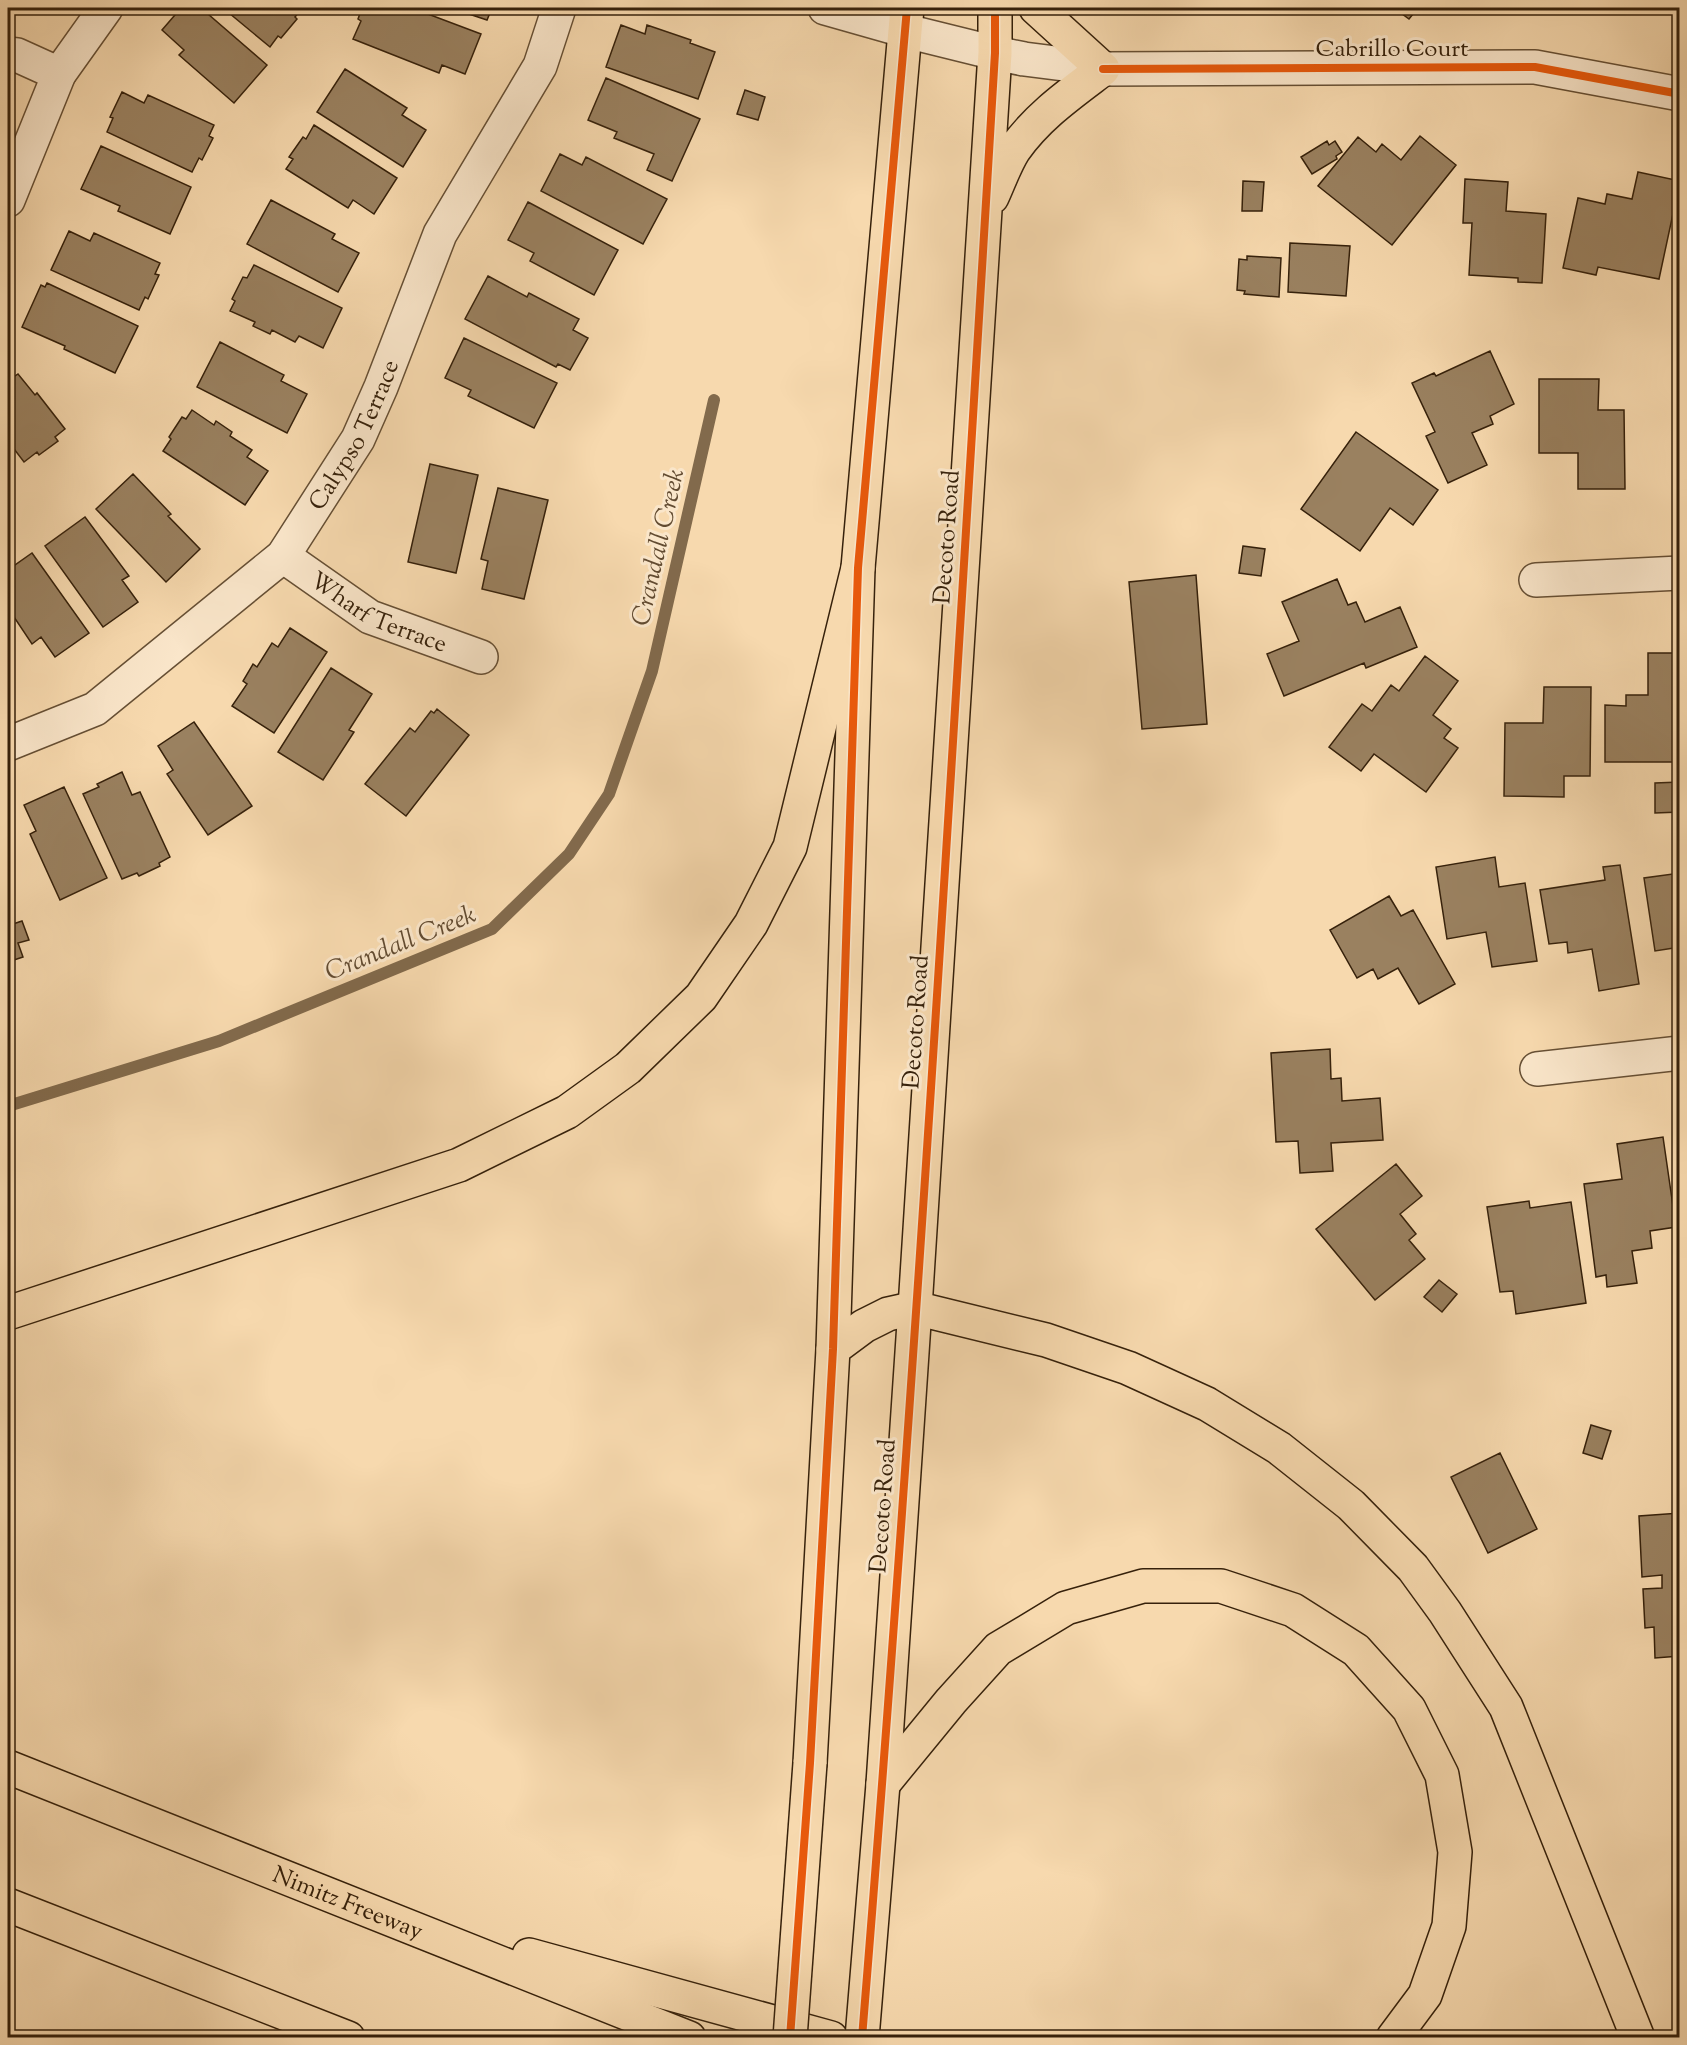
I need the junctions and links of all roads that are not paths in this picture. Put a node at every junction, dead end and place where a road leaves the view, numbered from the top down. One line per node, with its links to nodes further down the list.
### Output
1 (106, 8): 10 (street)
2 (559, 8): 14 (street, Calypso Terrace)
3 (825, 8): 6 (street, Cabrillo Court)
4 (995, 8): 7 (main road, Decoto Road)
5 (1036, 8): 9 (main road)
6 (906, 19): 7 (street, Cabrillo Court); 15 (main road)
7 (995, 53): 9 (street, Cabrillo Court); 13 (main road, Decoto Road)
8 (8, 54): 10 (street)
9 (1103, 69): 11 (street, Cabrillo Court); 13 (main road)
10 (59, 74): 12 (street)
11 (1680, 94)
12 (8, 200)
13 (985, 212): 22 (main road, Decoto Road)
14 (283, 556): 18 (street, Wharf Terrace); 19 (street, Calypso Terrace)
15 (858, 568): 23 (main road); 24 (main road)
16 (1680, 573): 17 (street)
17 (1536, 580)
18 (482, 657)
19 (8, 744)
20 (1680, 1053): 21 (street)
21 (1538, 1069)
22 (915, 1308): 24 (main road); 26 (main road, Decoto Road); 35 (main road)
23 (8, 1313)
24 (833, 1349): 31 (main road, bridge)
25 (8, 1767): 28 (main road, Nimitz Freeway)
26 (883, 1784): 33 (main road, Decoto Road); 34 (main road)
27 (8, 1905): 29 (main road)
28 (362, 1909): 30 (main road, Nimitz Freeway); 32 (main road)
29 (348, 2037)
30 (689, 2037)
31 (790, 2037)
32 (831, 2037)
33 (862, 2037)
34 (1393, 2037)
35 (1638, 2037)

